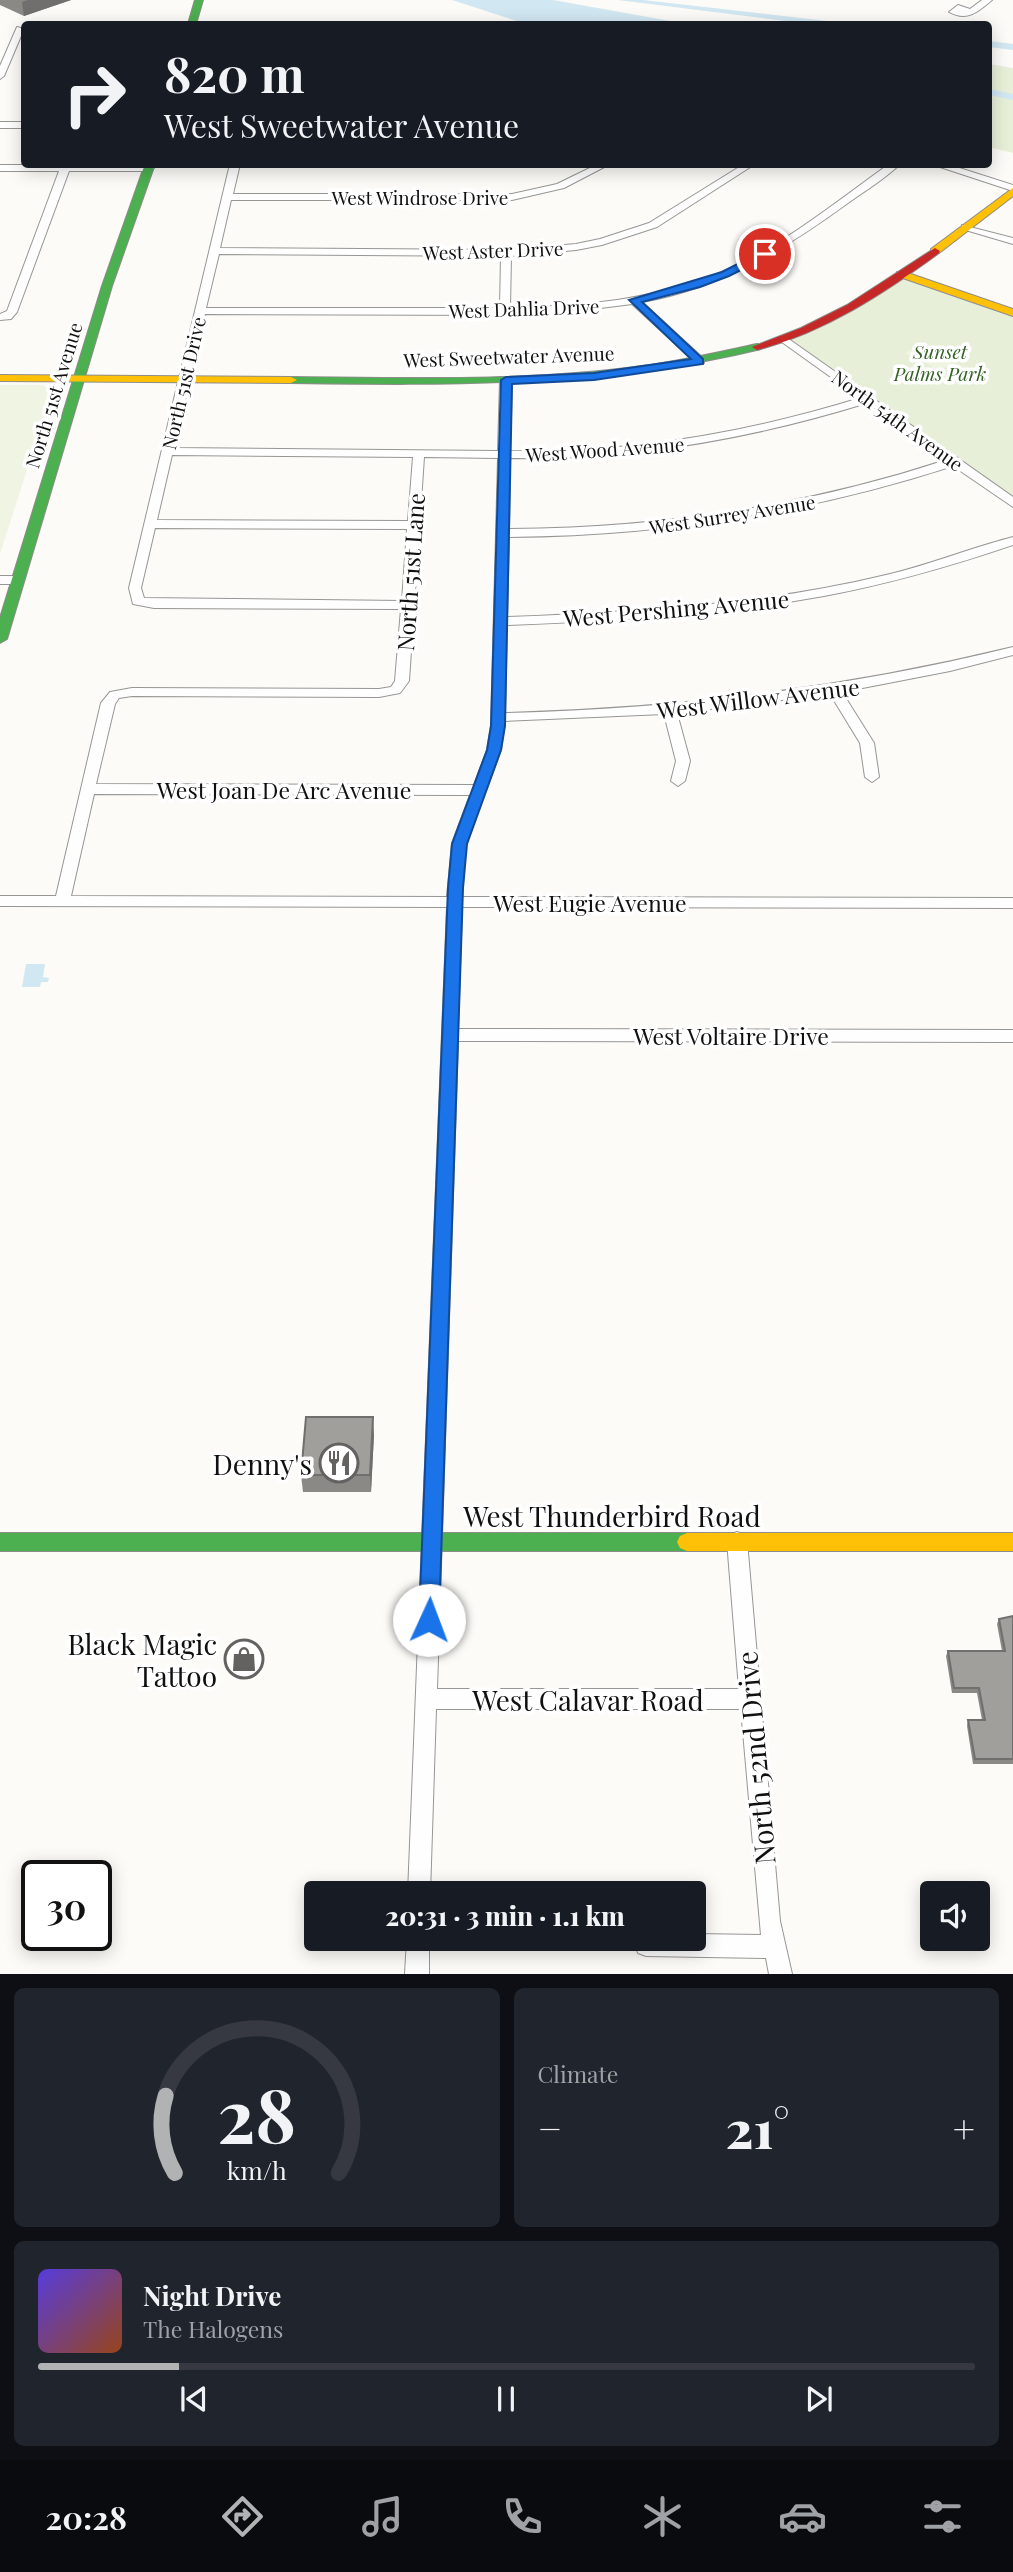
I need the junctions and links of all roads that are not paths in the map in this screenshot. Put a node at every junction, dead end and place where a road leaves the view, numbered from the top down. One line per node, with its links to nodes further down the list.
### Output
1 (199, 0): 4 (main road)
2 (988, 0): 3 (street)
3 (972, 11)
4 (193, 21)
5 (20, 29): 7 (street)
6 (0, 46): 7 (street)
7 (13, 46): 8 (street); 9 (street)
8 (21, 46)
9 (0, 76)
10 (0, 125): 11 (street)
11 (21, 125)
12 (0, 168): 13 (street)
13 (65, 168): 31 (street)
14 (149, 168): 35 (main road, North 51st Avenue)
15 (234, 168): 21 (street, North 51st Drive)
16 (600, 168): 21 (street, West Windrose Drive)
17 (745, 168): 25 (street, West Aster Drive)
18 (890, 168): 27 (street, West Dahlia Drive)
19 (947, 168): 20 (street)
20 (1013, 190): 22 (main road, West Sweetwater Avenue)
21 (227, 197): 24 (street, North 51st Drive)
22 (966, 227): 23 (street); 26 (main road, West Sweetwater Avenue)
23 (1013, 241)
24 (214, 251): 25 (street, West Aster Drive); 28 (street, North 51st Drive)
25 (506, 253): 29 (street)
26 (901, 274): 30 (main road); 32 (main road, West Sweetwater Avenue)
27 (635, 300): 29 (street, West Dahlia Drive); 33 (street)
28 (200, 311): 29 (street, West Dahlia Drive); 36 (street, North 51st Drive)
29 (505, 312)
30 (1013, 313)
31 (3, 317)
32 (783, 338): 33 (main road, West Sweetwater Avenue); 38 (street, North 54th Avenue)
33 (699, 361): 37 (main road, West Sweetwater Avenue)
34 (0, 378): 35 (main road, West Sweetwater Avenue)
35 (80, 378): 36 (main road, West Sweetwater Avenue); 49 (main road, North 51st Avenue)
36 (184, 378): 37 (main road, West Sweetwater Avenue); 39 (street, North 51st Drive)
37 (506, 380): 41 (street)
38 (869, 399): 41 (street, West Wood Avenue); 42 (street, North 54th Avenue)
39 (167, 451): 40 (street, West Wood Avenue); 44 (street, North 51st Drive)
40 (419, 452): 41 (street, West Wood Avenue); 45 (street, North 51st Lane)
41 (504, 455): 46 (street)
42 (956, 461): 43 (street, North 54th Avenue); 46 (street, West Surrey Avenue)
43 (1013, 503)
44 (150, 524): 45 (street); 50 (street, North 51st Drive)
45 (413, 525): 50 (street, North 51st Lane)
46 (502, 533): 51 (street)
47 (1013, 541): 51 (street, West Pershing Avenue)
48 (0, 580): 49 (street)
49 (18, 580): 52 (main road, North 51st Avenue)
50 (408, 605): 59 (street, North 51st Lane)
51 (499, 621): 56 (street)
52 (0, 639)
53 (1013, 652): 54 (street, West Willow Avenue)
54 (835, 691): 55 (street, West Willow Avenue); 57 (street)
55 (670, 711): 56 (street, West Willow Avenue); 58 (street)
56 (499, 717): 60 (street)
57 (872, 776)
58 (678, 781)
59 (88, 789): 60 (street, West Joan De Arc Avenue); 62 (street)
60 (479, 790): 63 (street)
61 (0, 901): 62 (street, West Eugie Avenue)
62 (62, 901): 63 (street, West Eugie Avenue)
63 (455, 902): 64 (street, West Eugie Avenue); 65 (street)
64 (1013, 902)
65 (449, 1035): 66 (street, West Voltaire Drive); 67 (street)
66 (1013, 1036)
67 (431, 1541): 68 (main road, West Thunderbird Road); 69 (main road, West Thunderbird Road); 71 (street)
68 (737, 1541): 70 (main road, West Thunderbird Road); 72 (street, North 52nd Drive)
69 (0, 1542)
70 (1013, 1542)
71 (427, 1699): 72 (street, West Calavar Road); 73 (street)
72 (750, 1699): 75 (street, North 52nd Drive)
73 (420, 1881)
74 (706, 1946): 75 (street)
75 (773, 1947): 78 (street, North 52nd Drive)
76 (417, 1951): 77 (street)
77 (416, 1973)
78 (781, 1973)

